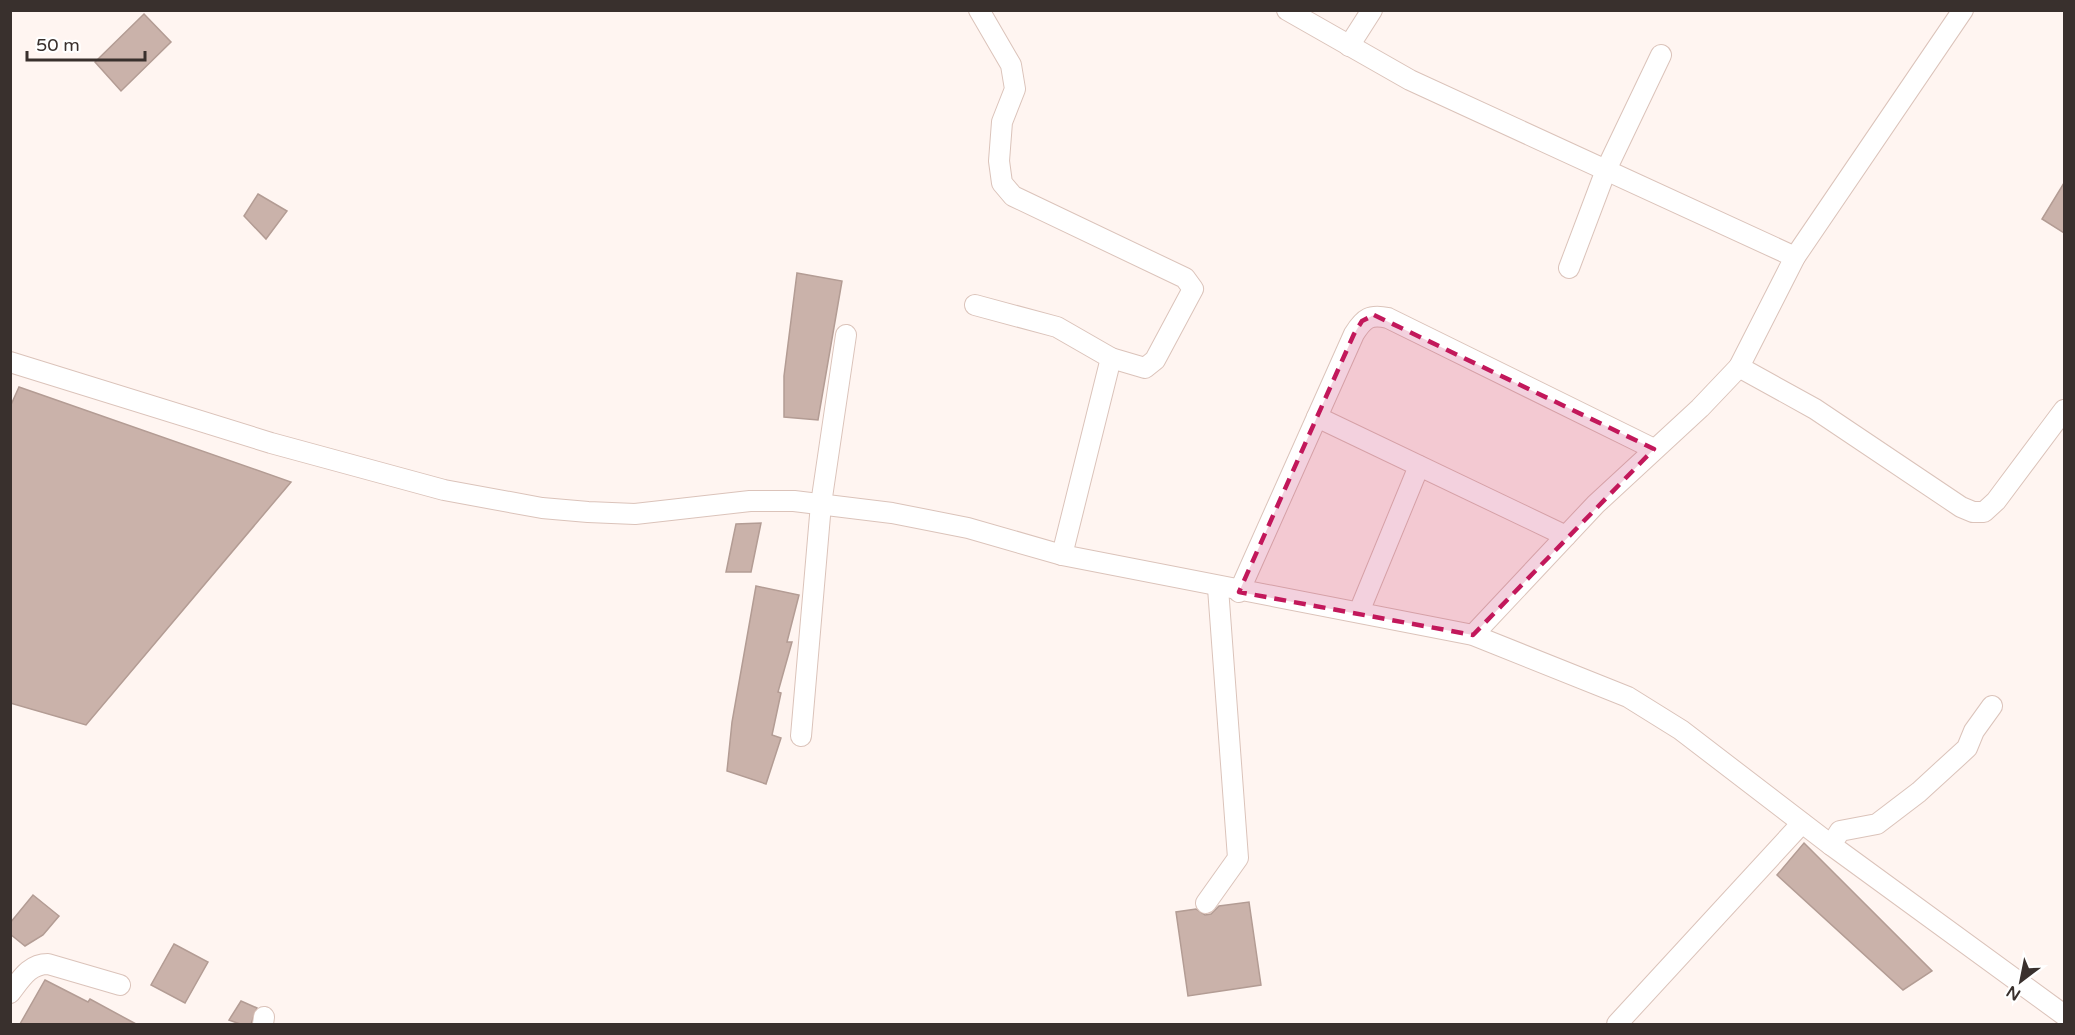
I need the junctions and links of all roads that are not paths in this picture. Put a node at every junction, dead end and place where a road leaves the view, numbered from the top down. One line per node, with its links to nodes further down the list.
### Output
1 (979, 10): 12 (street)
2 (1287, 10): 5 (street)
3 (1372, 10): 5 (street)
4 (1964, 10): 8 (street)
5 (1349, 46): 7 (street)
6 (1661, 55): 7 (street)
7 (1606, 170): 8 (street); 9 (street)
8 (1795, 256): 14 (street)
9 (1569, 267)
10 (975, 305): 12 (street)
11 (846, 335): 19 (street)
12 (1111, 358): 21 (street)
13 (10, 362): 19 (street)
14 (1739, 367): 15 (street); 17 (street)
15 (2064, 410)
16 (1317, 417): 17 (street); 18 (street); 23 (street)
17 (1654, 449): 20 (street)
18 (1419, 466): 20 (street); 24 (street)
19 (820, 504): 21 (street); 27 (street)
20 (1566, 536): 25 (street)
21 (1062, 555): 22 (street)
22 (1218, 588): 23 (street); 30 (street)
23 (1239, 592): 24 (street)
24 (1359, 612): 25 (street)
25 (1473, 635): 28 (street)
26 (1992, 706): 29 (street)
27 (801, 735)
28 (1802, 823): 29 (street); 34 (street)
29 (1831, 845): 33 (street)
30 (1206, 903)
31 (120, 985): 32 (street)
32 (10, 993)
33 (2064, 1015)
34 (1617, 1024)

